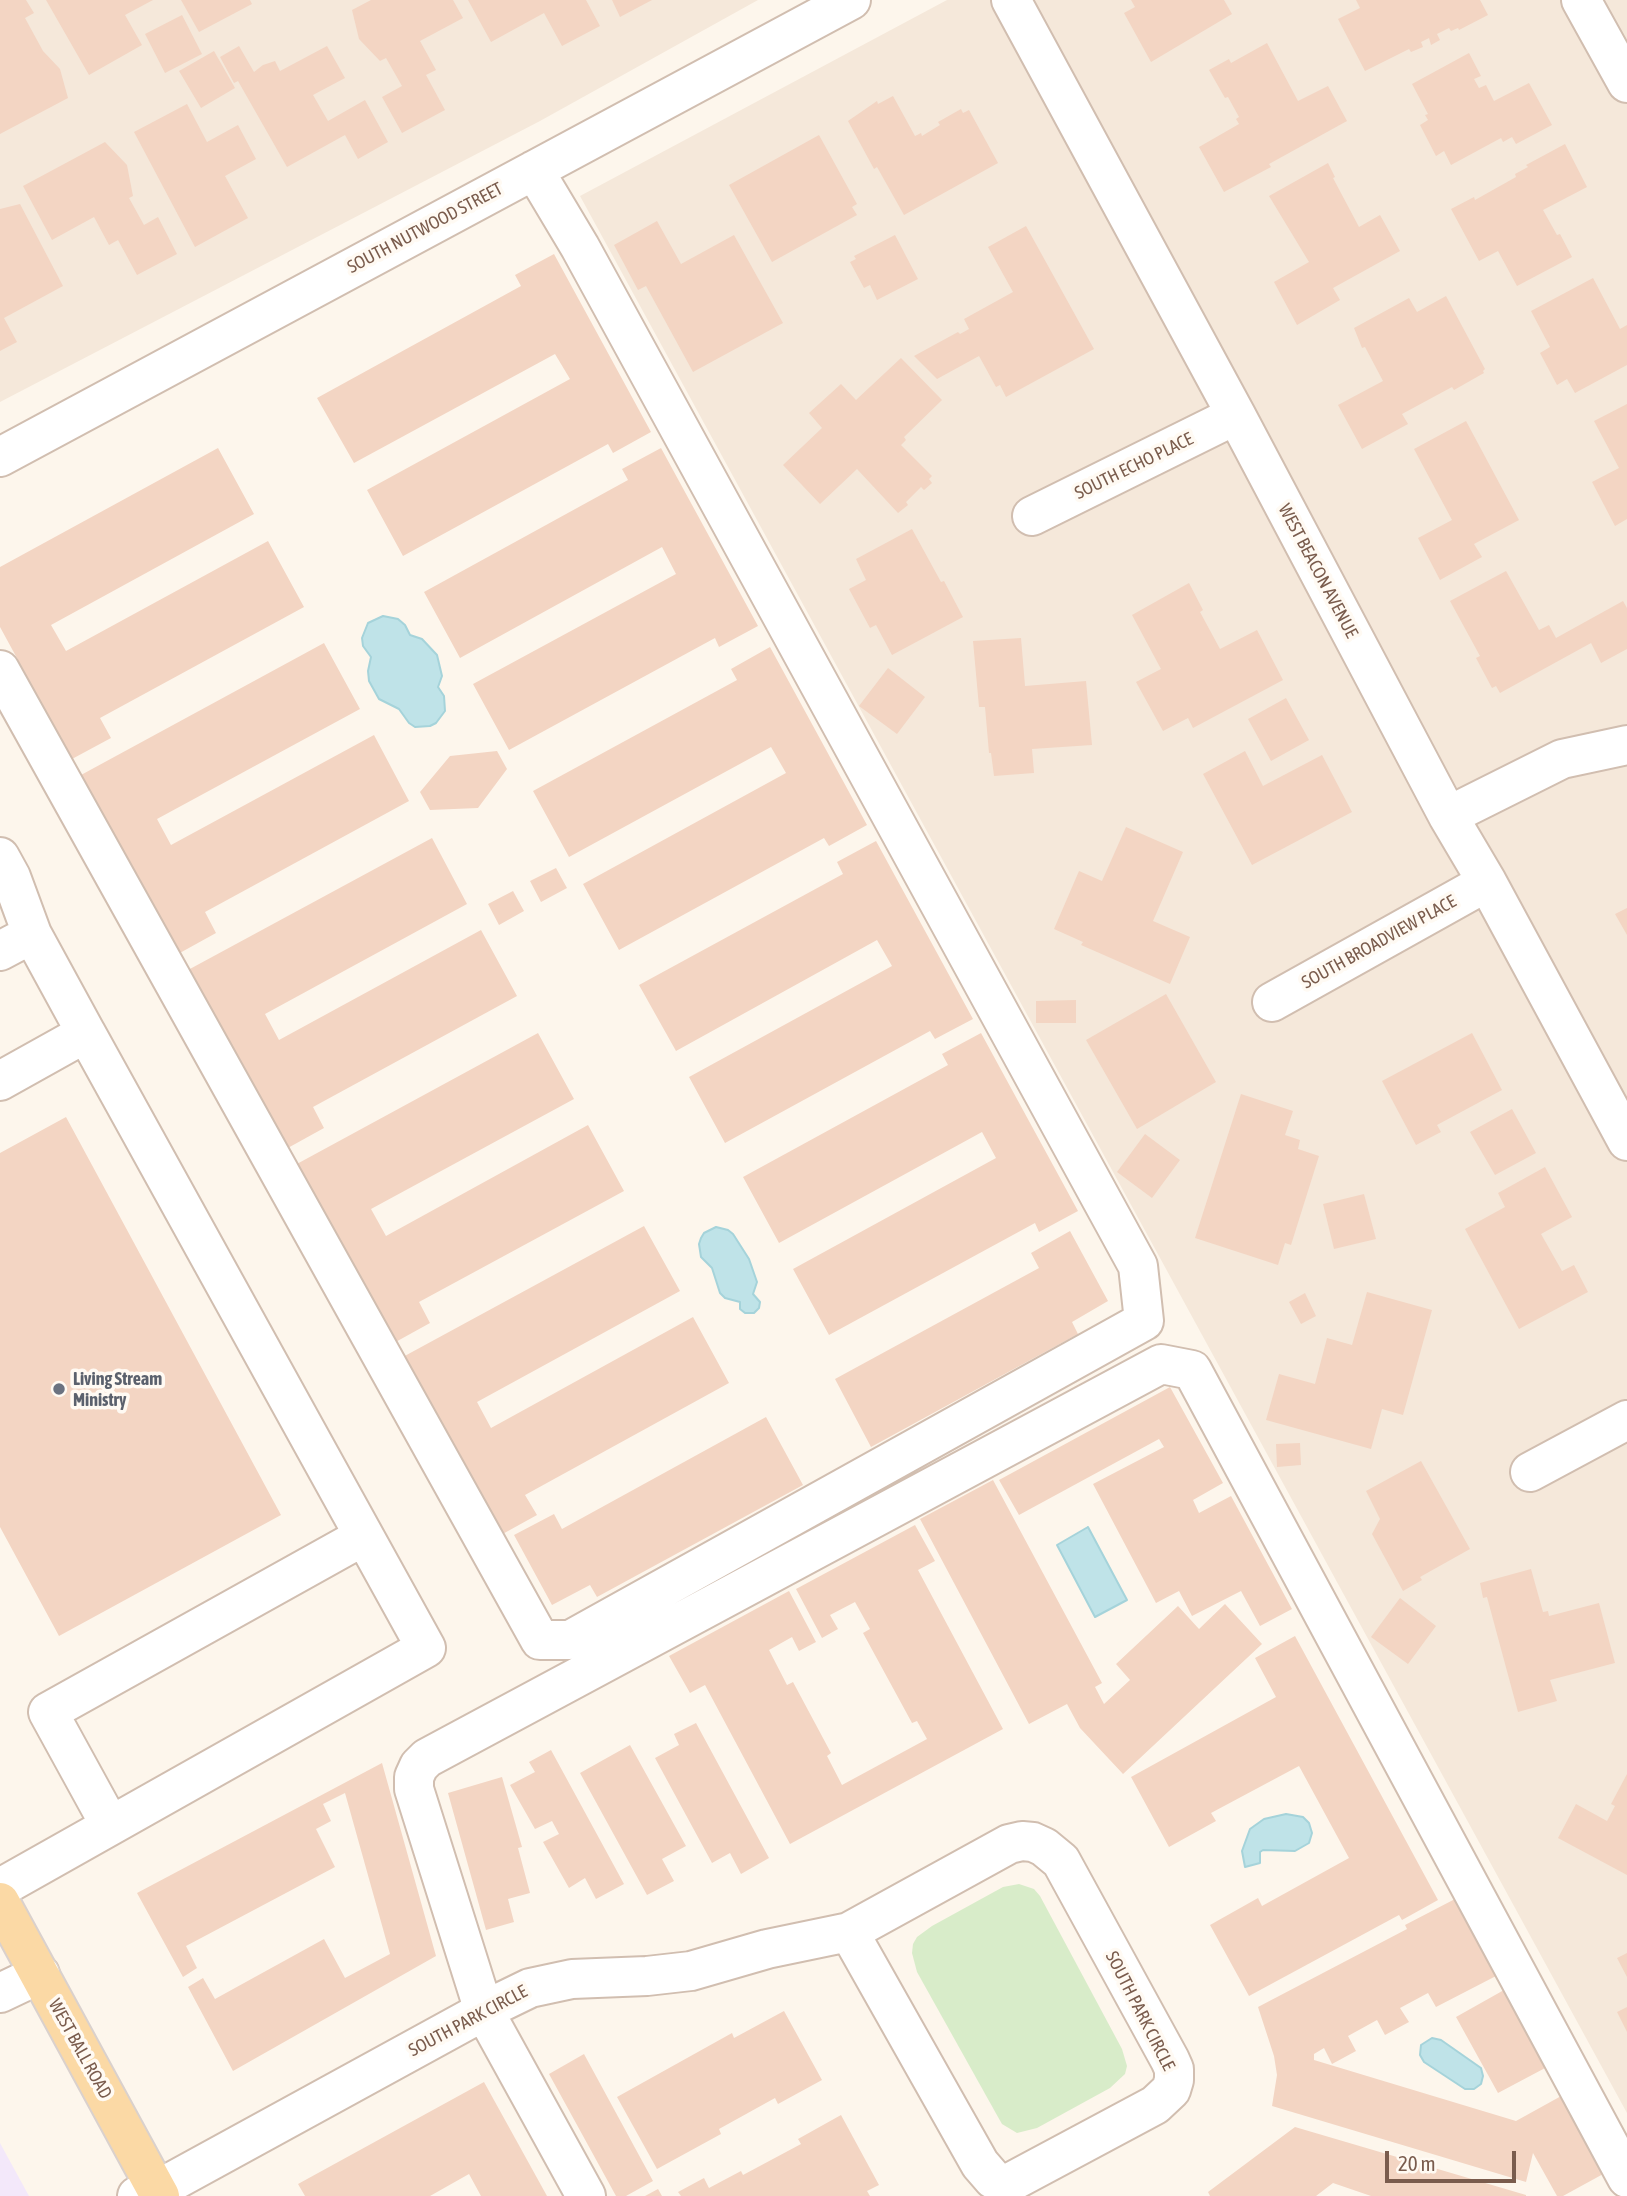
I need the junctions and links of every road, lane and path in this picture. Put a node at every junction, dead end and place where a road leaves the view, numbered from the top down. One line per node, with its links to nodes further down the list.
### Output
1 (851, 0): 5 (street, SOUTH NUTWOOD STREET)
2 (1011, 0): 6 (street, WEST BEACON AVENUE)
3 (1581, 0): 4 (street)
4 (1627, 83)
5 (534, 170): 7 (street, SOUTH NUTWOOD STREET); 9 (street)
6 (1236, 415): 8 (street, SOUTH ECHO PLACE); 11 (street, WEST BEACON AVENUE)
7 (0, 457)
8 (1032, 516)
9 (0, 670)
10 (1627, 745): 11 (street)
11 (1448, 816): 13 (street, WEST BEACON AVENUE)
12 (0, 857): 14 (street)
13 (1487, 882): 15 (street, SOUTH BROADVIEW PLACE); 18 (street, WEST BEACON AVENUE)
14 (16, 943): 16 (street)
15 (1272, 1002)
16 (86, 1033): 17 (street); 21 (street)
17 (0, 1081)
18 (1627, 1141)
19 (1627, 1420): 20 (street)
20 (1530, 1472)
21 (364, 1536): 22 (street); 22 (street)
22 (110, 1825): 23 (street)
23 (0, 1888)
24 (0, 1902): 26 (main road, WEST BALL ROAD)
25 (849, 1932): 25 (street, SOUTH PARK CIRCLE); 28 (street, SOUTH PARK CIRCLE)
26 (40, 1974): 27 (street); 30 (main road, WEST BALL ROAD)
27 (0, 1993)
28 (484, 2011): 29 (street); 30 (street, SOUTH PARK CIRCLE); 31 (street)
29 (1627, 2178)
30 (151, 2194)
31 (586, 2196)

